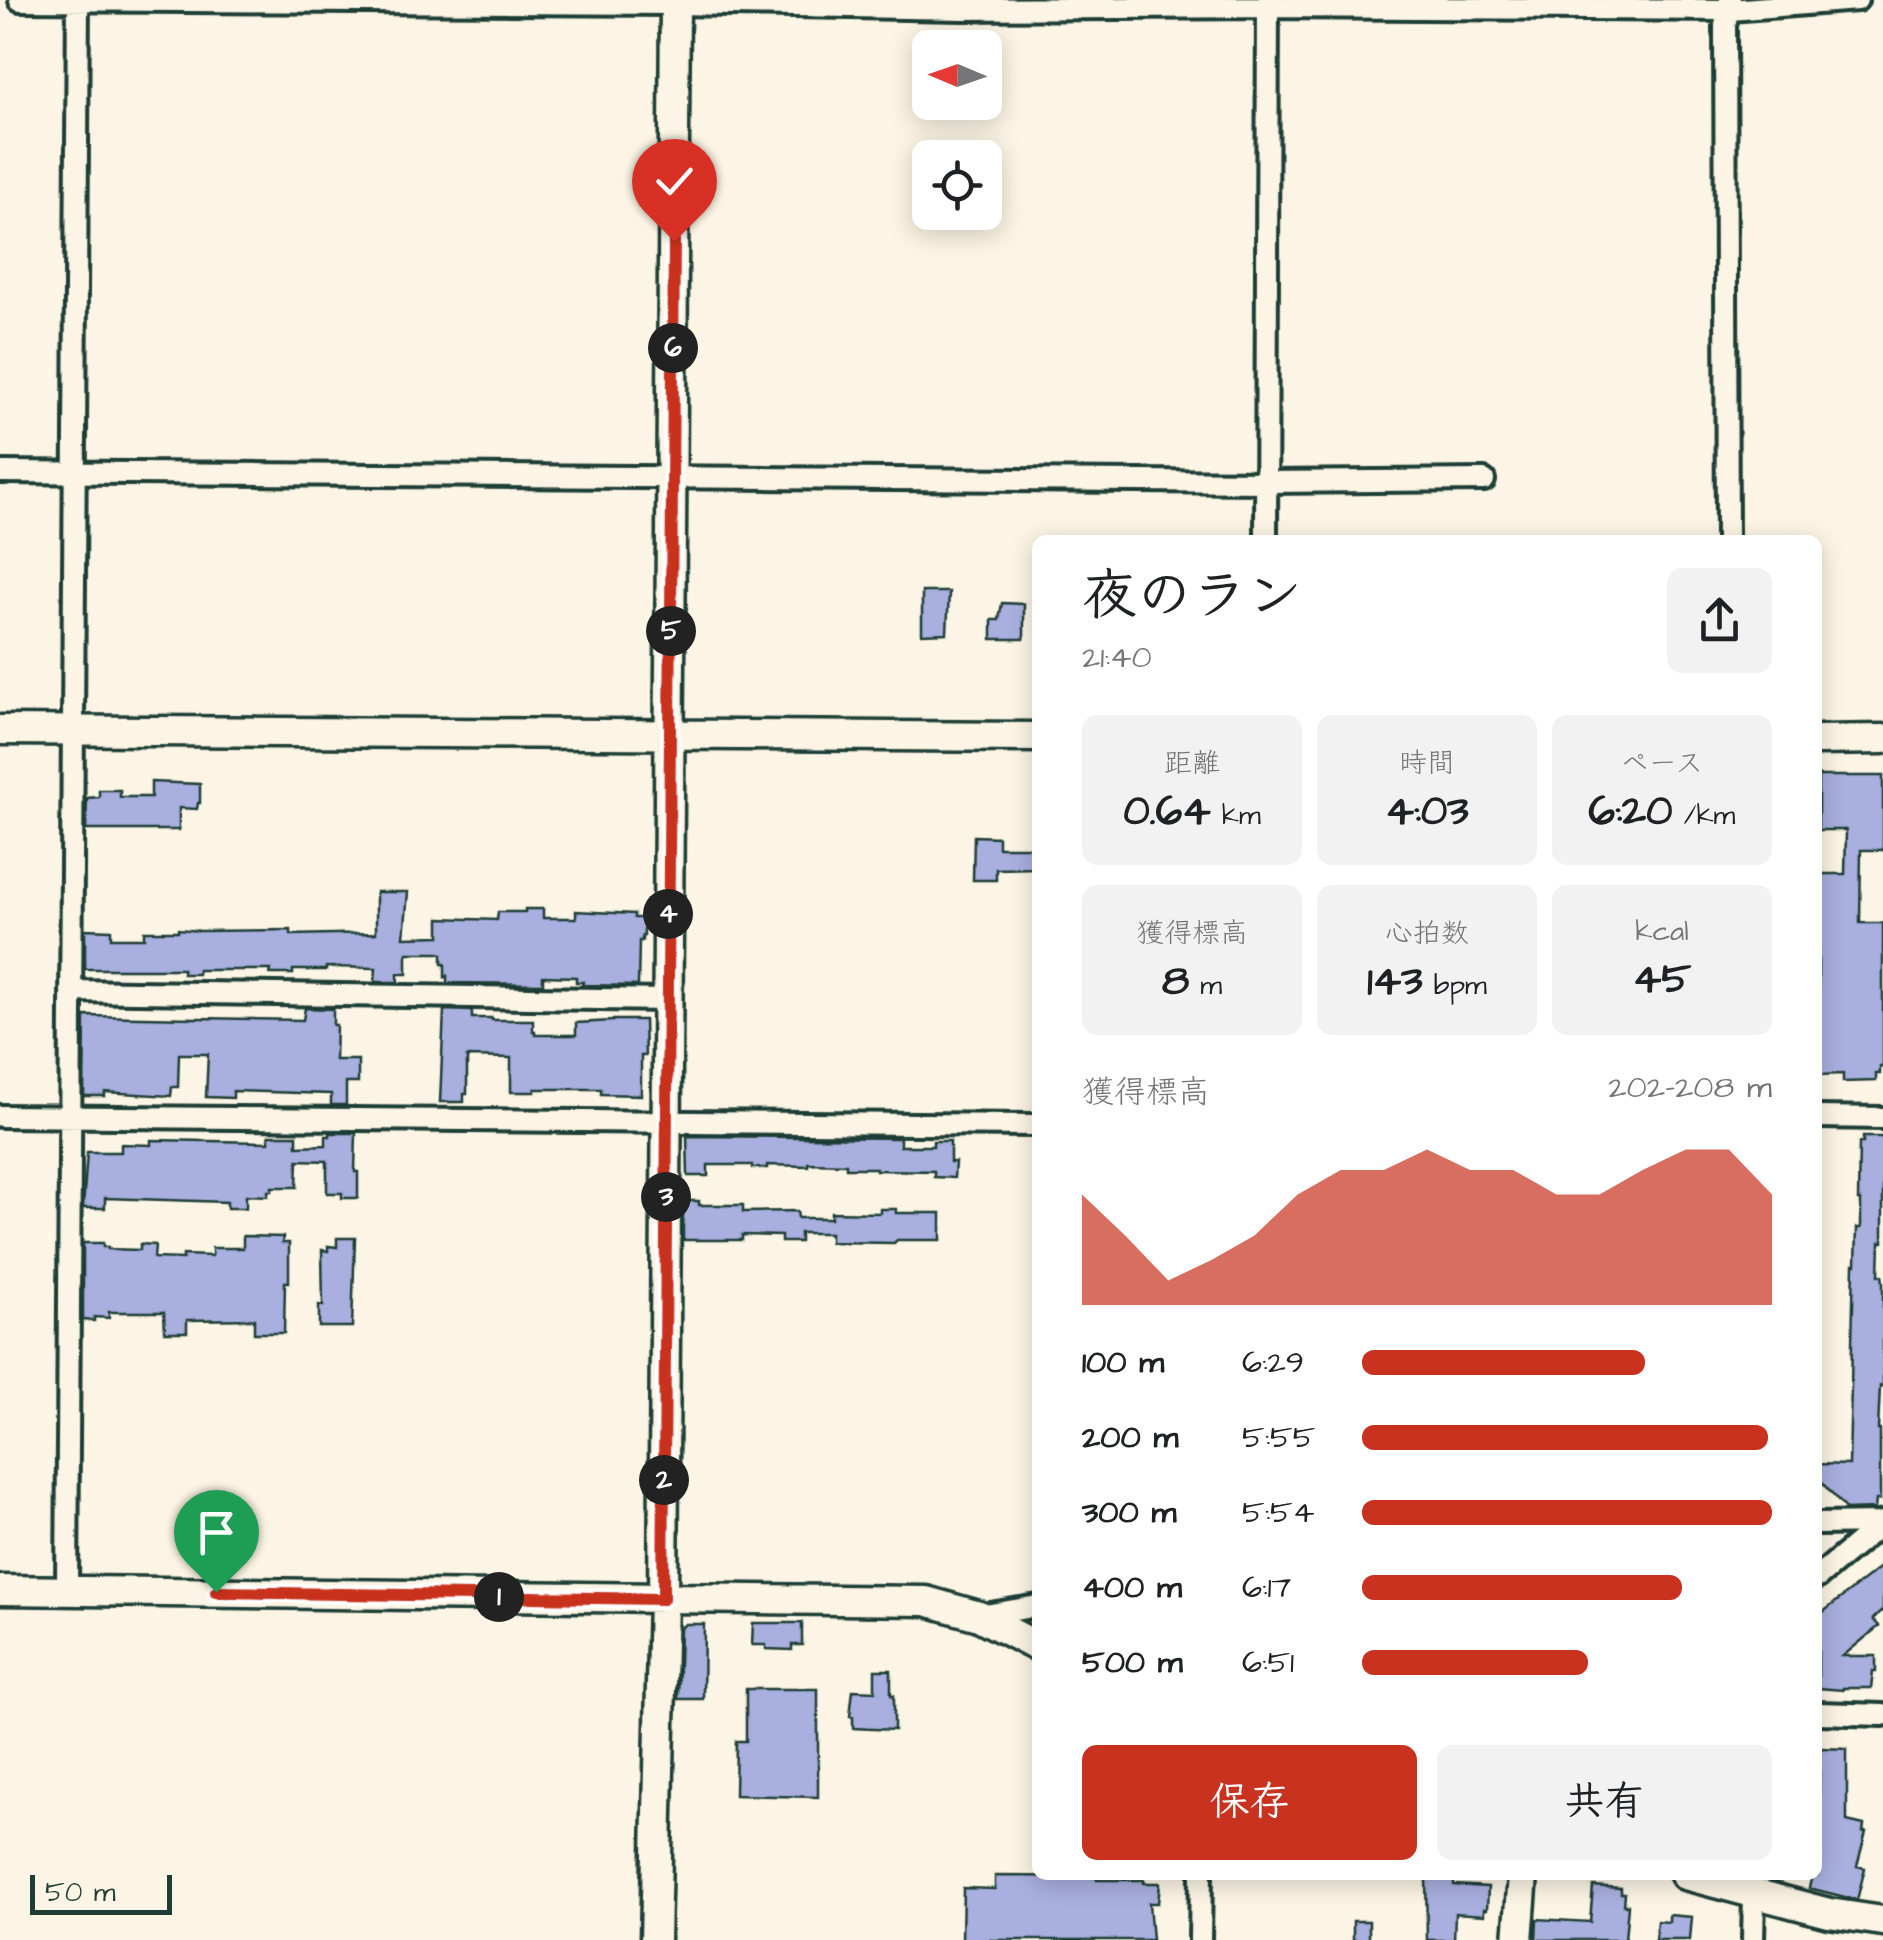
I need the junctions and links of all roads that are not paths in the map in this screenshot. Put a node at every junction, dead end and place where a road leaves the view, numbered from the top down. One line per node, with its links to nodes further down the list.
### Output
1 (20, 0): 2 (street)
2 (78, 0): 4 (street); 8 (street)
3 (1857, 0): 6 (street)
4 (675, 2): 5 (street); 9 (street)
5 (1268, 3): 6 (street); 11 (street)
6 (1730, 5): 13 (street)
7 (0, 472): 8 (street)
8 (74, 472): 9 (street); 15 (street)
9 (672, 478): 11 (street); 16 (street)
10 (1484, 480): 11 (street)
11 (1267, 482): 12 (street)
12 (1266, 535)
13 (1727, 535)
14 (0, 730): 15 (street)
15 (73, 731): 16 (street); 20 (street)
16 (671, 732): 17 (street); 21 (street)
17 (1032, 737)
18 (1883, 739): 19 (street)
19 (1822, 740)
20 (71, 991): 21 (street); 23 (street)
21 (667, 1000): 26 (street)
22 (0, 1116): 23 (street)
23 (71, 1116): 26 (street); 32 (street)
24 (1822, 1117): 25 (street)
25 (1883, 1118)
26 (666, 1122): 27 (street); 33 (street)
27 (1032, 1124)
28 (1882, 1522): 29 (street); 30 (street)
29 (1822, 1524)
30 (1822, 1574)
31 (0, 1590): 32 (street)
32 (67, 1590): 33 (street)
33 (663, 1599): 35 (street); 44 (street)
34 (1032, 1607): 35 (street)
35 (979, 1616): 36 (street)
36 (1032, 1644)
37 (1822, 1712): 38 (street)
38 (1883, 1716)
39 (1201, 1880): 45 (street)
40 (1523, 1880): 46 (street)
41 (1703, 1880): 42 (street)
42 (1754, 1894): 43 (street); 47 (street)
43 (1883, 1921)
44 (655, 1940)
45 (1200, 1940)
46 (1518, 1940)
47 (1753, 1940)

